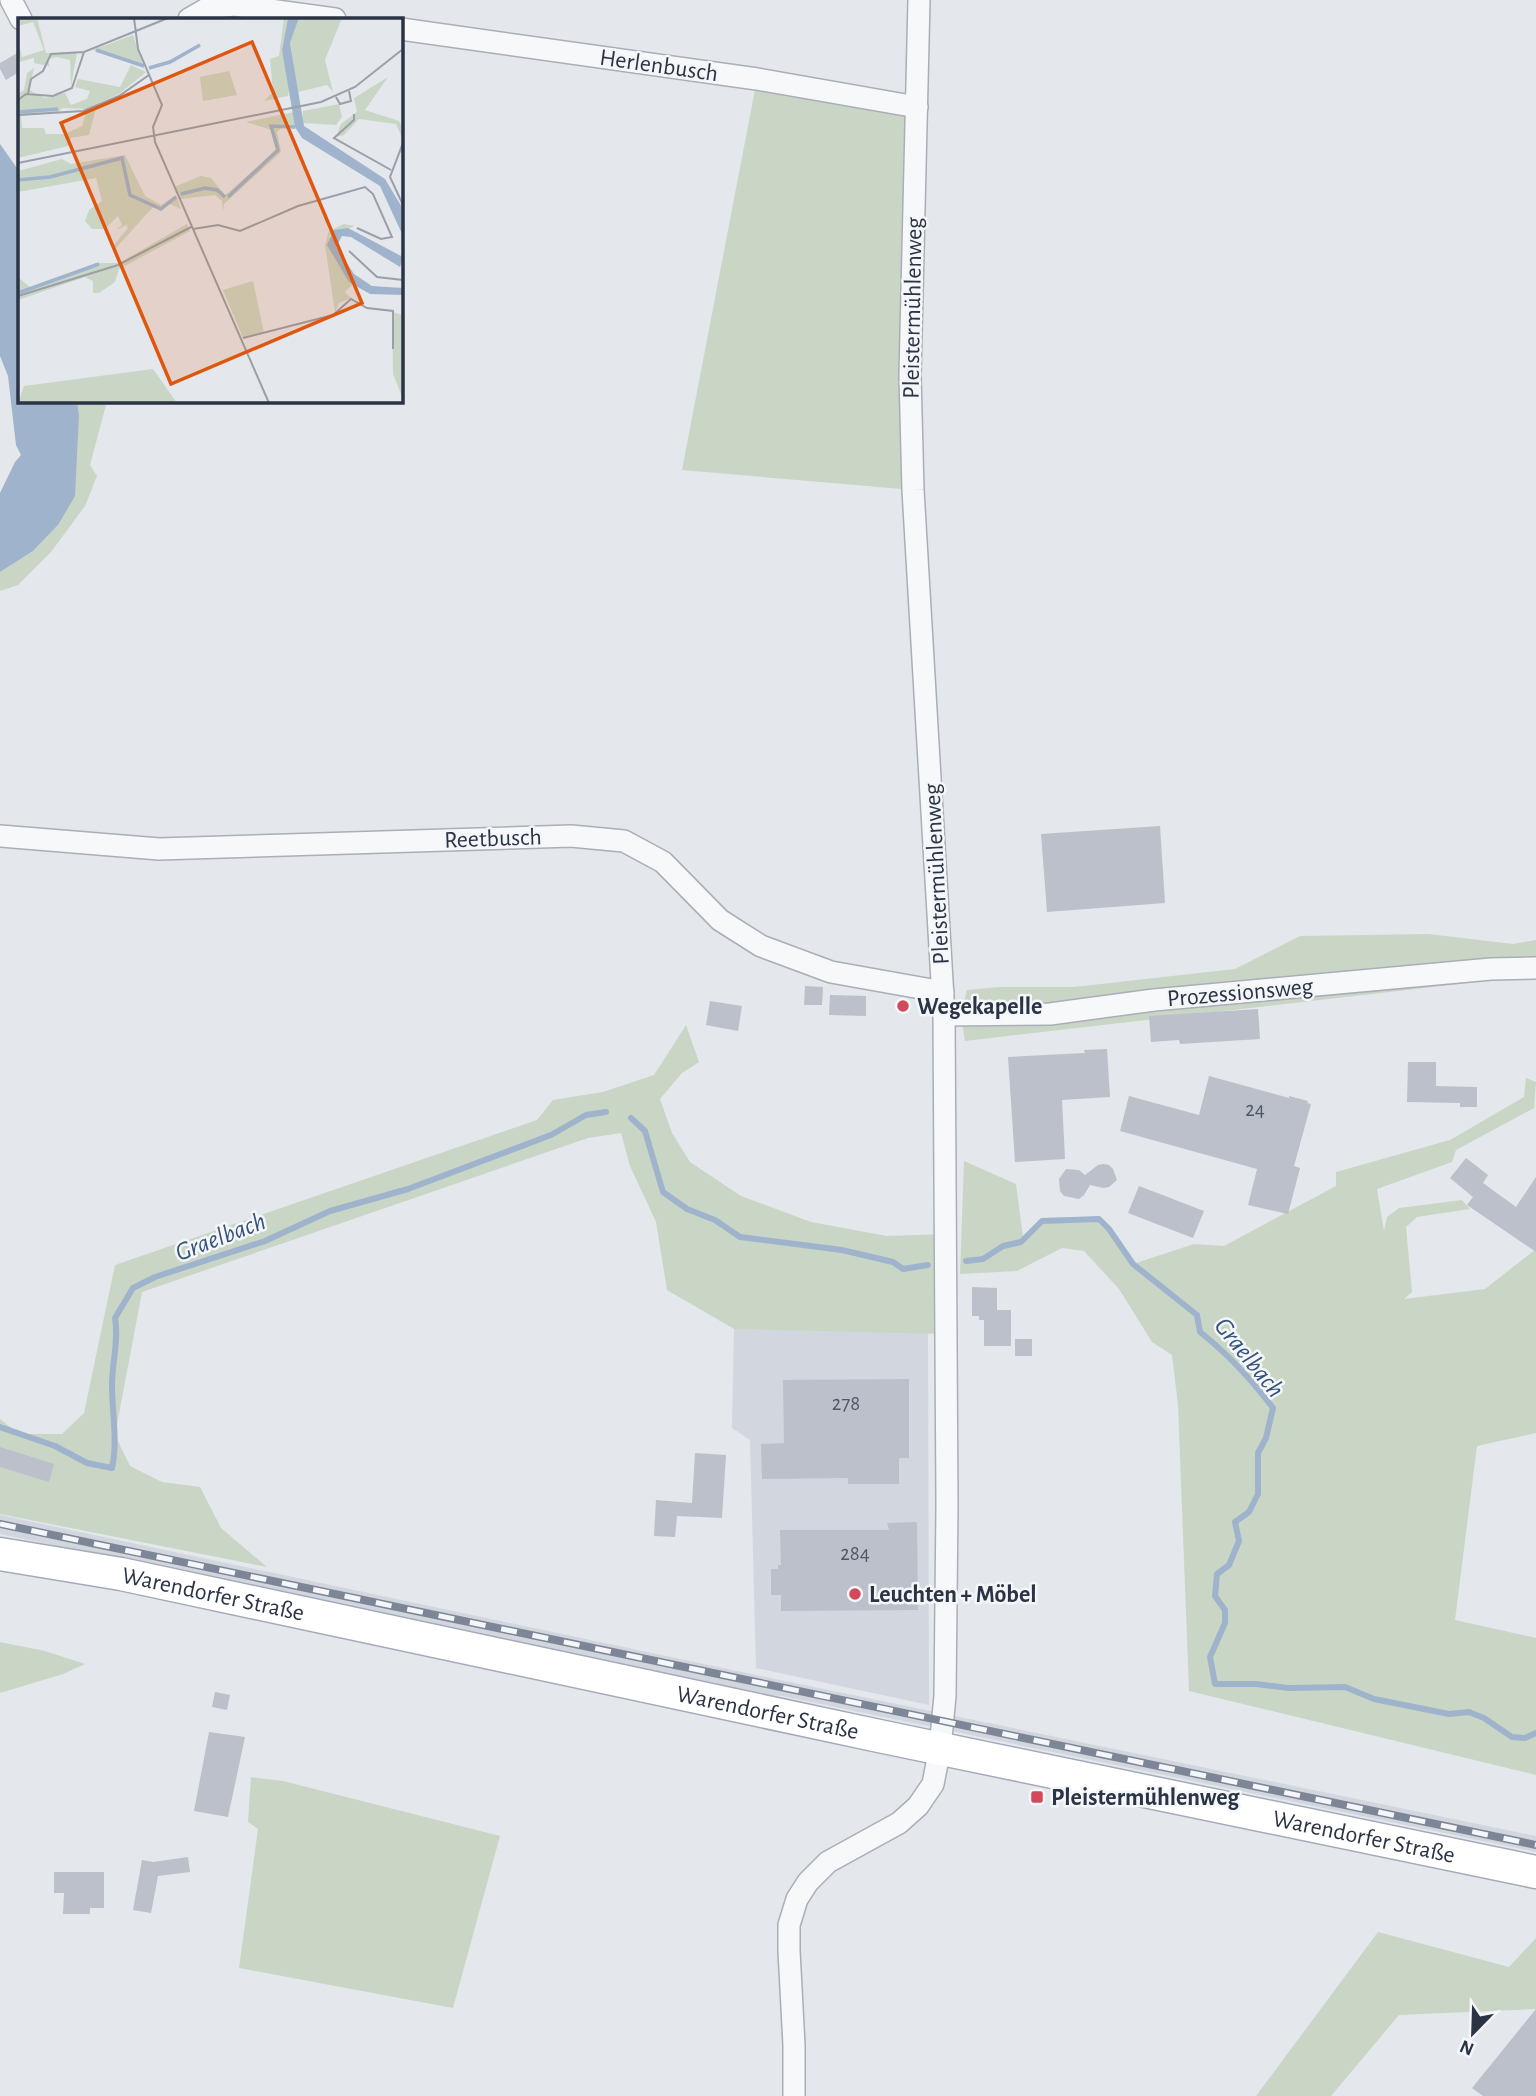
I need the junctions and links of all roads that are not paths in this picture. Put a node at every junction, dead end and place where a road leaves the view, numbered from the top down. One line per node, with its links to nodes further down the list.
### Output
1 (11, 0): 3 (street)
2 (919, 0): 7 (street, Pleistermühlenweg)
3 (20, 18)
4 (191, 18): 5 (street)
5 (328, 18)
6 (402, 29): 7 (street, Herlenbusch)
7 (917, 107): 10 (street, Pleistermühlenweg)
8 (0, 836): 10 (street, Reetbusch)
9 (1536, 968): 11 (street, Prozessionsweg)
10 (943, 992): 11 (street, Pleistermühlenweg)
11 (944, 1015): 13 (street, Pleistermühlenweg)
12 (0, 1554): 13 (main road, Warendorfer Straße)
13 (940, 1748): 14 (main road, Warendorfer Straße); 15 (street, Pleistermühlenweg)
14 (1536, 1872)
15 (794, 2096)

